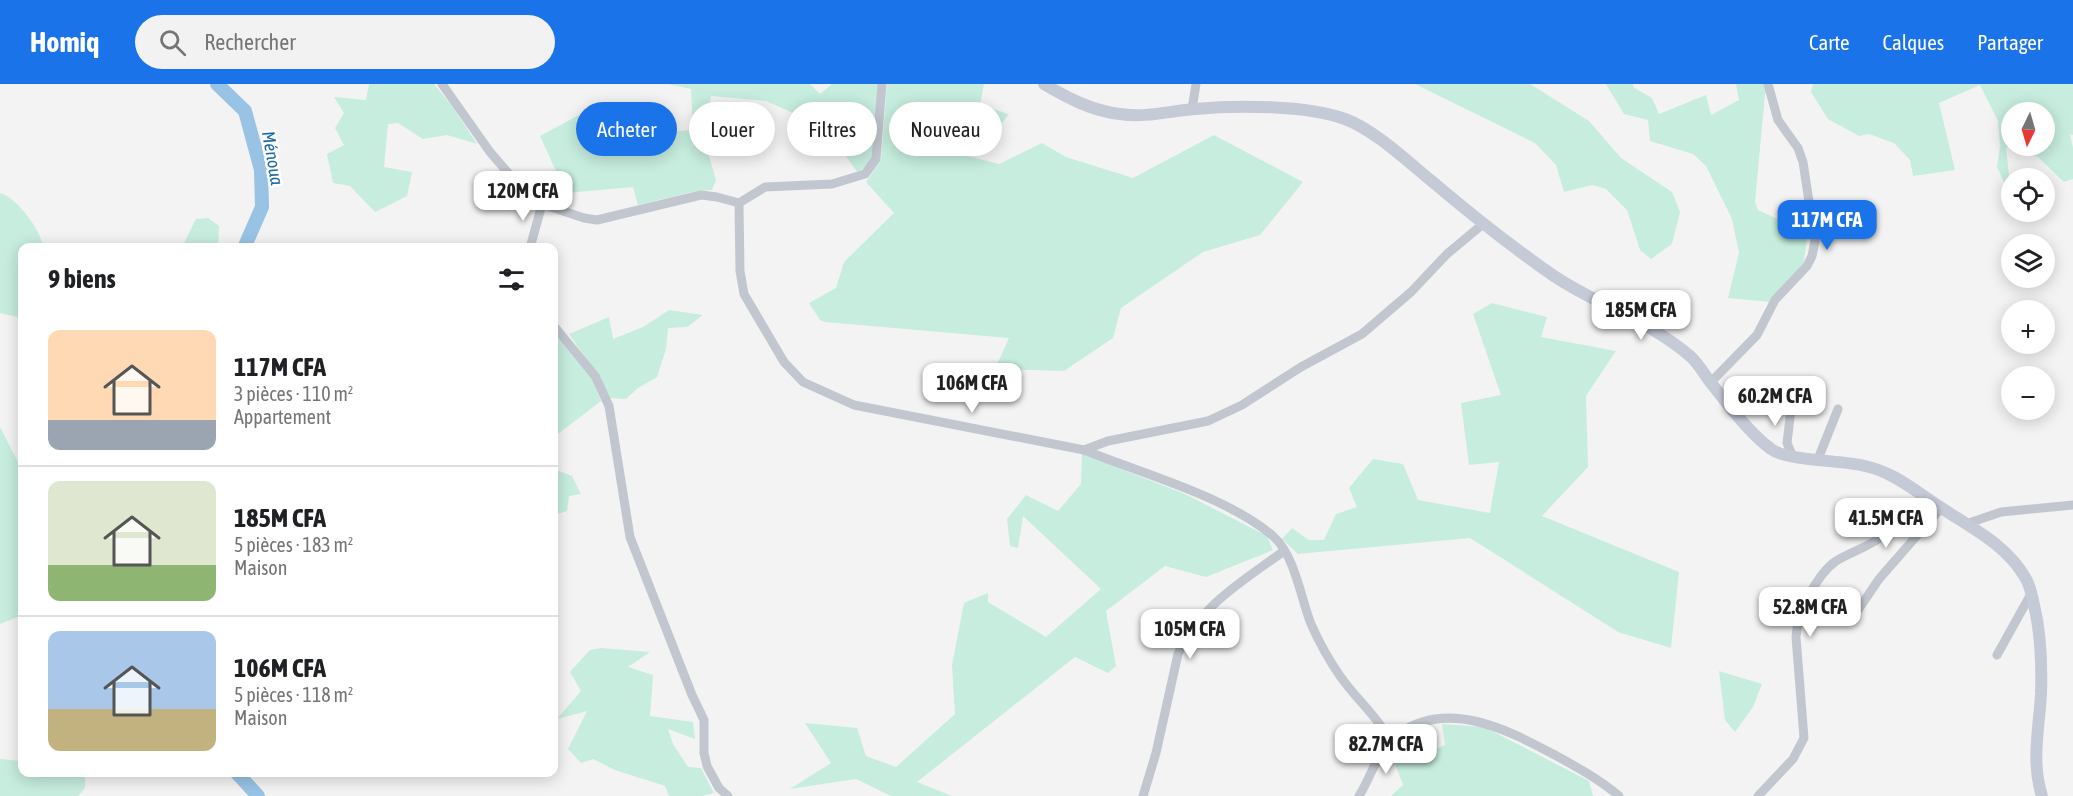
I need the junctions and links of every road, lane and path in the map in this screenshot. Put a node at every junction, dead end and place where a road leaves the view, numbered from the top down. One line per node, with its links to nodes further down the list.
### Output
1 (442, 84): 8 (street)
2 (882, 84): 7 (street)
3 (1044, 84): 6 (street)
4 (1196, 84): 6 (street)
5 (1768, 84): 12 (street)
6 (1192, 109): 9 (street)
7 (739, 203): 8 (street); 15 (street)
8 (542, 204): 10 (street)
9 (1483, 224): 12 (street); 15 (street)
10 (531, 243)
11 (558, 331): 29 (street)
12 (1711, 382): 16 (street)
13 (1793, 392): 16 (street)
14 (1838, 409): 17 (street)
15 (1084, 450): 22 (street)
16 (1793, 457): 17 (street)
17 (1818, 459): 18 (street)
18 (1926, 497): 20 (street); 33 (street)
19 (2073, 505): 21 (street)
20 (1941, 508): 21 (street); 24 (street)
21 (1969, 523): 23 (street)
22 (1284, 550): 26 (street); 30 (street)
23 (2031, 594): 25 (street); 34 (street)
24 (1858, 610)
25 (1997, 655)
26 (1384, 730): 27 (street); 28 (street)
27 (1399, 733): 28 (street); 32 (street)
28 (1390, 741): 31 (street)
29 (728, 796)
30 (1143, 796)
31 (1359, 796)
32 (1619, 796)
33 (1758, 796)
34 (2042, 796)

